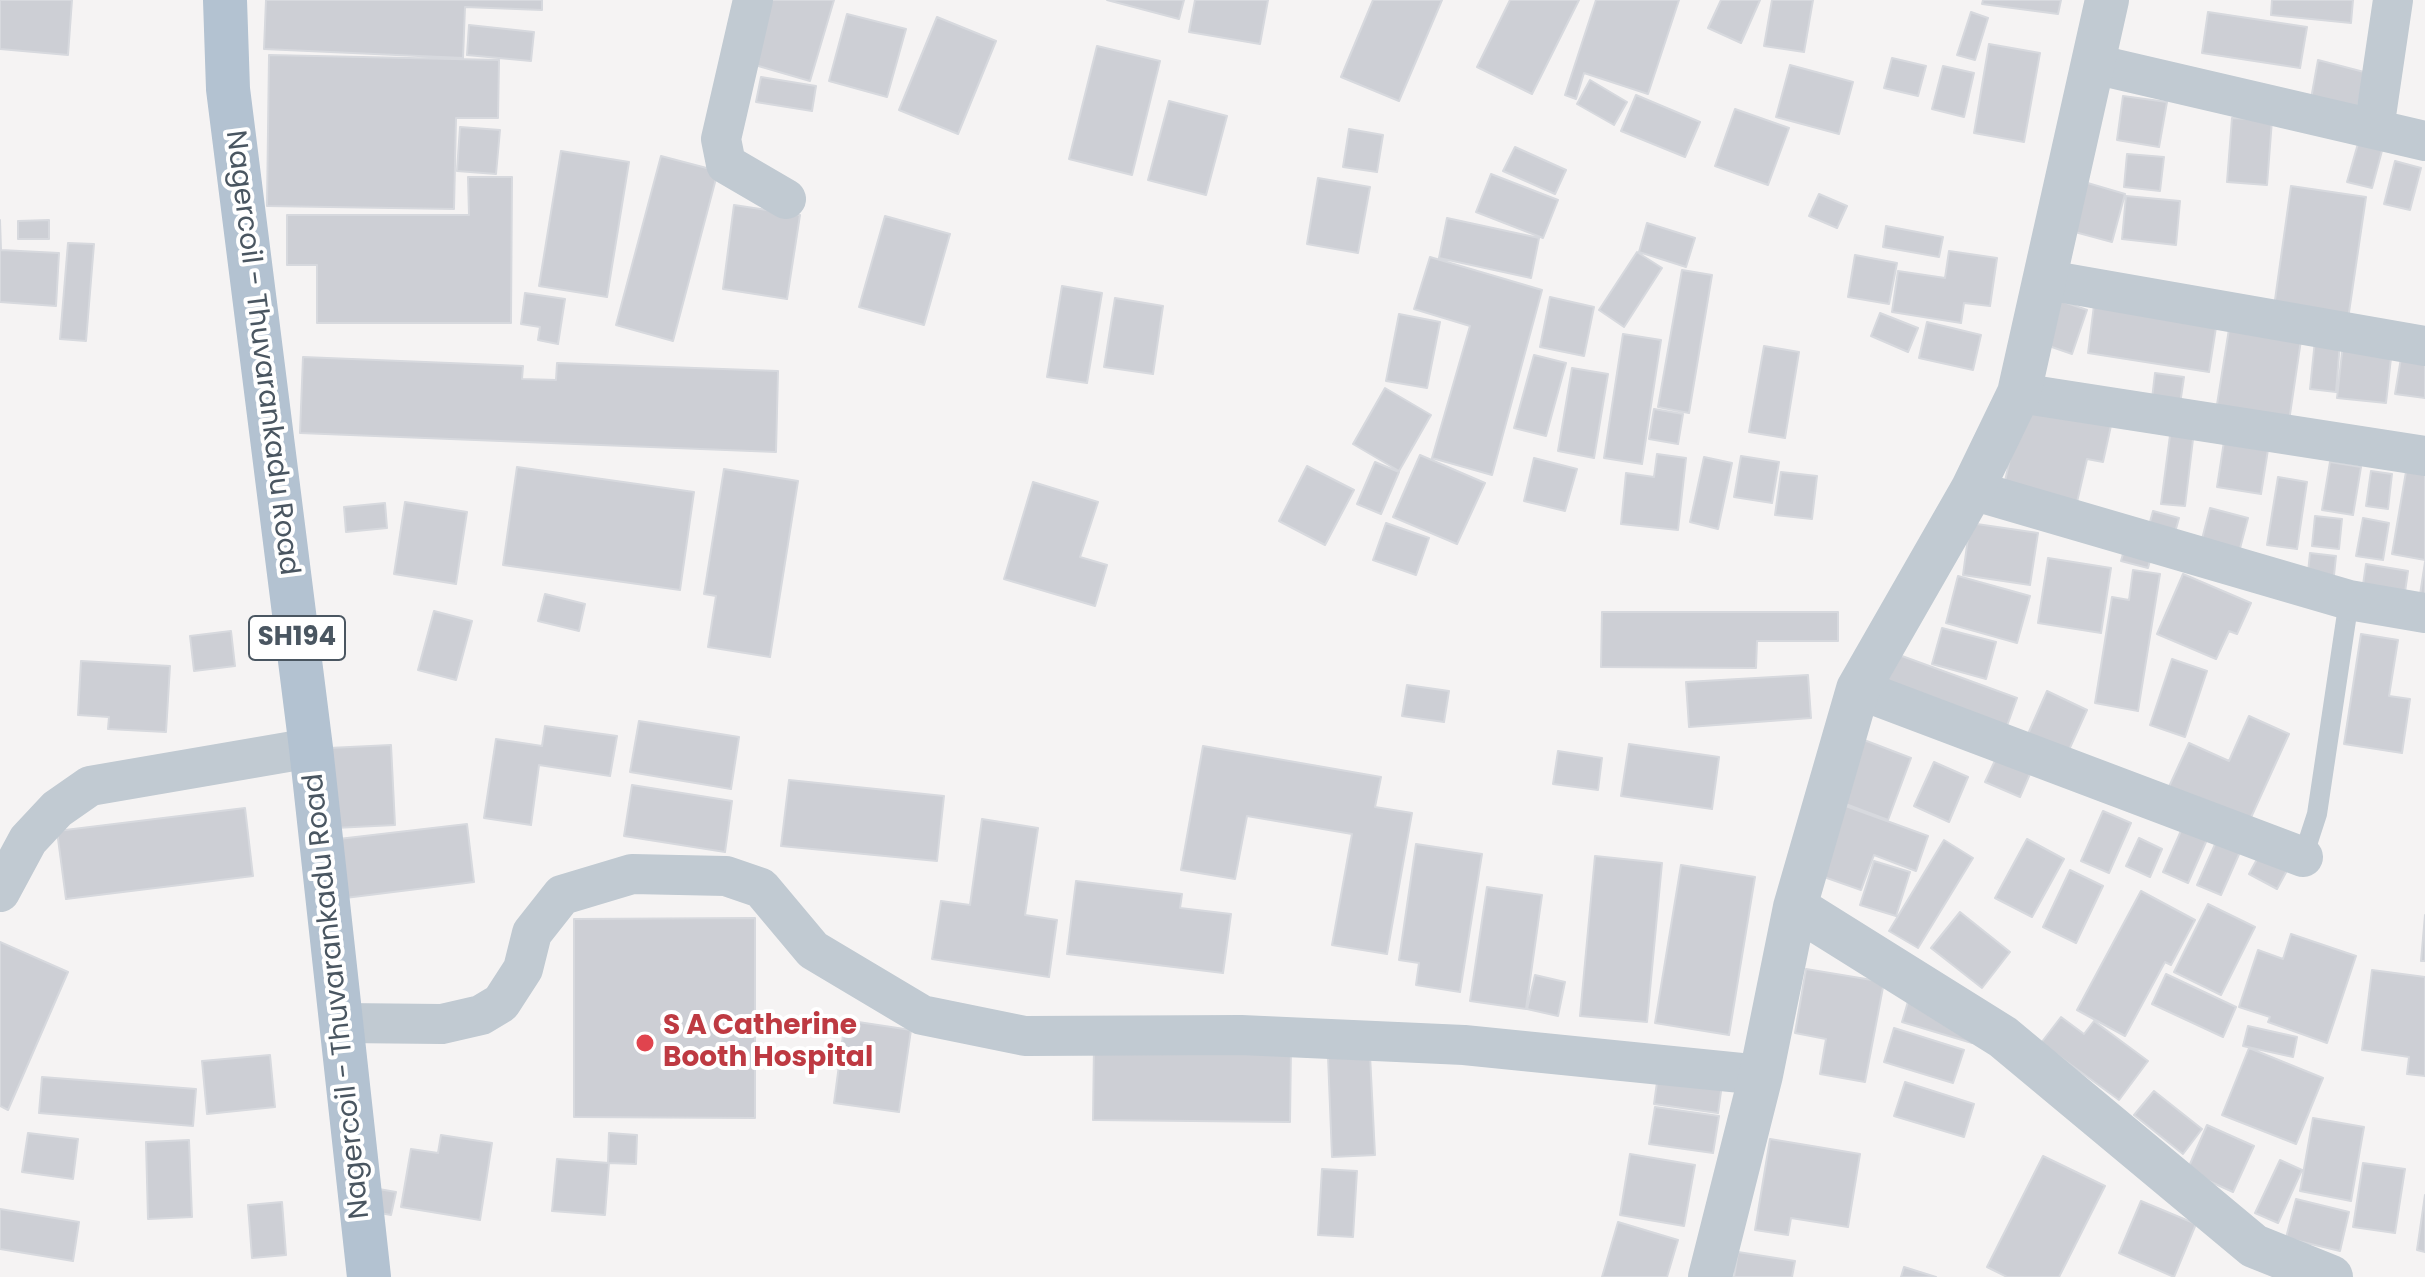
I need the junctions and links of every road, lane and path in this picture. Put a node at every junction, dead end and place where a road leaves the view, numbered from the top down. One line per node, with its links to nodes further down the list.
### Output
1 (225, 0): 17 (main road, Nagercoil - Thuvarankadu Road / SH194)
2 (753, 0): 8 (street)
3 (2107, 0): 5 (street)
4 (2393, 0): 6 (street)
5 (2094, 64): 6 (street); 9 (street)
6 (2374, 129): 7 (street)
7 (2425, 141)
8 (786, 199)
9 (2047, 280): 10 (street); 11 (street)
10 (2425, 346)
11 (2019, 393): 12 (street); 13 (street)
12 (2425, 456)
13 (1972, 490): 14 (street); 16 (street)
14 (2349, 600): 15 (street); 18 (lane)
15 (2425, 613)
16 (1858, 689): 18 (street); 20 (street)
17 (311, 748): 19 (street); 21 (main road, Nagercoil - Thuvarankadu Road / SH194)
18 (2303, 857)
19 (0, 892)
20 (1795, 907): 22 (street); 25 (street)
21 (343, 1023): 22 (street); 23 (main road, Nagercoil - Thuvarankadu Road / SH194)
22 (1761, 1075): 24 (street)
23 (369, 1277)
24 (1710, 1277)
25 (2331, 1277)

